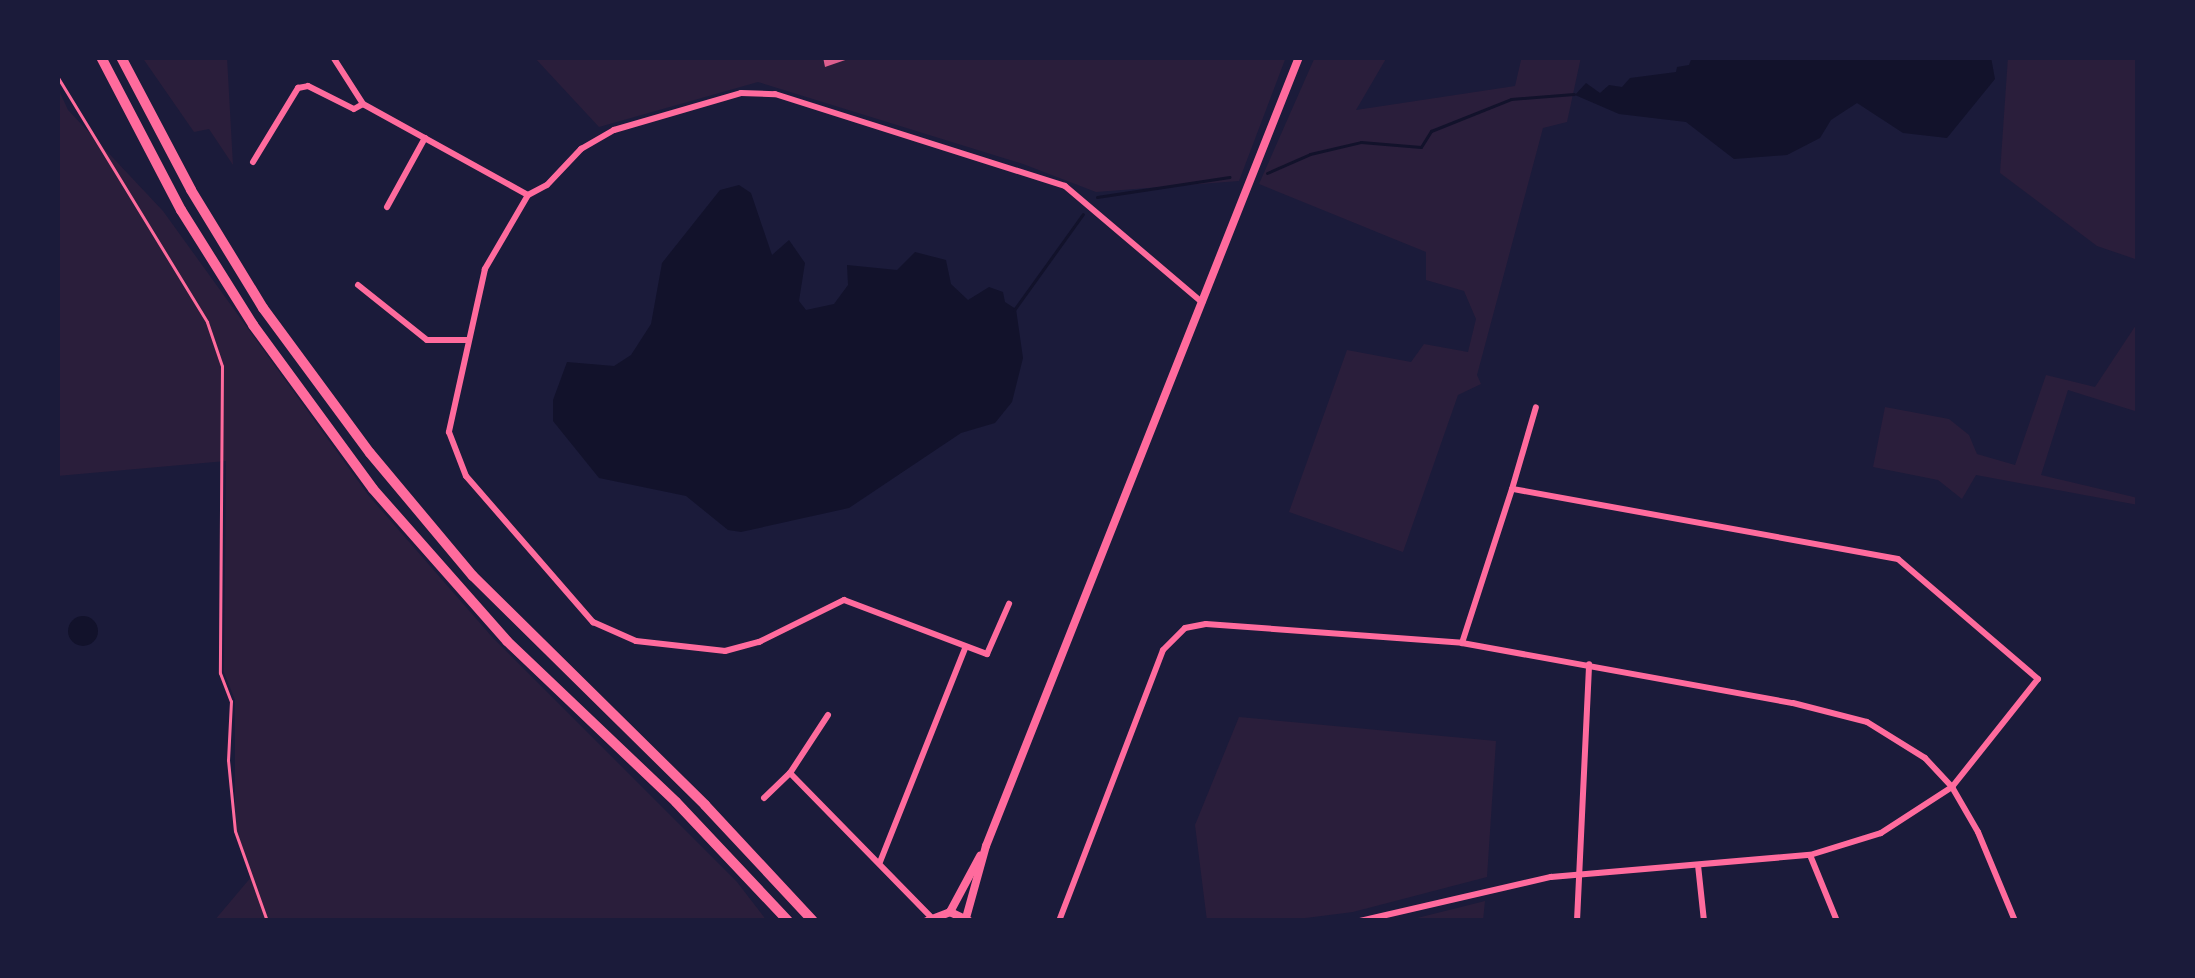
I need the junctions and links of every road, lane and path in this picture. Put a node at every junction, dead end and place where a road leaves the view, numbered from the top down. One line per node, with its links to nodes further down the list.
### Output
1 (101, 57): 33 (highway)
2 (121, 57): 34 (highway)
3 (333, 57): 6 (street)
4 (1299, 57): 12 (main road)
5 (57, 76): 32 (path)
6 (363, 104): 7 (street); 8 (street)
7 (425, 138): 9 (street); 10 (street)
8 (253, 162)
9 (528, 194): 12 (street); 13 (street)
10 (386, 207)
11 (358, 285): 13 (street)
12 (1202, 302): 24 (main road)
13 (468, 340): 18 (street)
14 (1536, 407): 15 (street)
15 (1512, 489): 17 (street); 22 (street)
16 (1009, 604): 18 (street)
17 (1462, 643): 19 (street); 35 (street)
18 (966, 646): 26 (street)
19 (1588, 664): 22 (street); 28 (street)
20 (828, 715): 21 (street)
21 (790, 773): 23 (street); 26 (street)
22 (1952, 787): 25 (street); 40 (street)
23 (764, 798)
24 (986, 846): 29 (main road); 31 (main road)
25 (1810, 855): 27 (street); 39 (street)
26 (880, 862): 30 (street)
27 (1698, 865): 28 (street); 38 (street)
28 (1580, 874): 36 (street); 37 (street)
29 (950, 912): 30 (main road); 31 (main road)
30 (929, 919)
31 (968, 920)
32 (267, 921)
33 (788, 921)
34 (813, 921)
35 (1059, 921)
36 (1360, 921)
37 (1576, 921)
38 (1704, 921)
39 (1837, 921)
40 (2015, 921)

